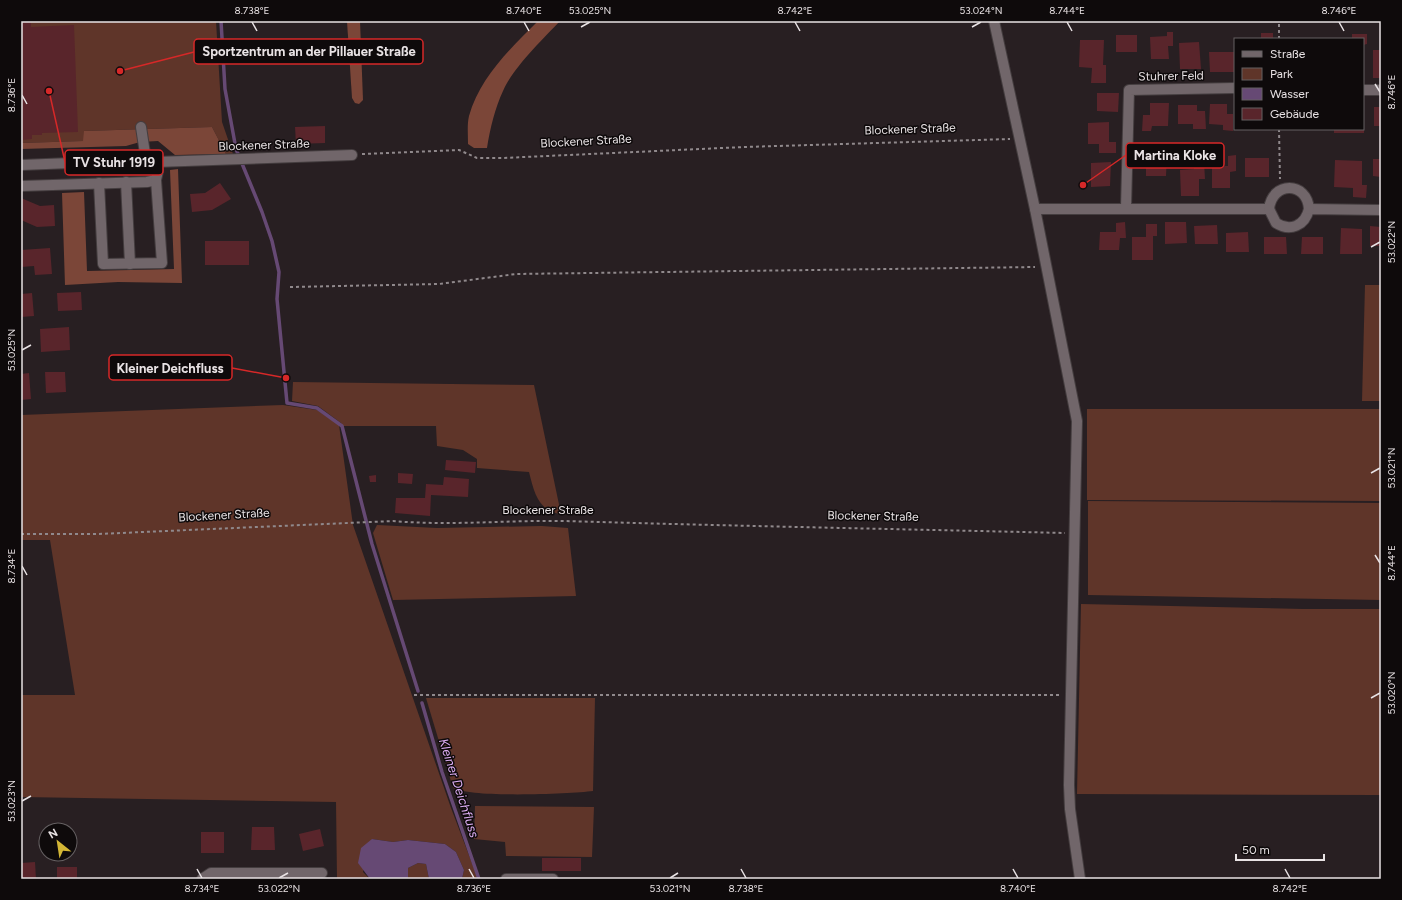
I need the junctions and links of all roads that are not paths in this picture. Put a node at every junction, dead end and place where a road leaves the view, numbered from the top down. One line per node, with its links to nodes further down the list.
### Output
1 (994, 21): 14 (street)
2 (1234, 88): 13 (street, Stuhrer Feld)
3 (1364, 90): 4 (street)
4 (1381, 90)
5 (142, 127): 7 (street)
6 (352, 155): 7 (street, Blockener Straße)
7 (151, 161): 8 (street, Blockener Straße); 9 (street)
8 (21, 165)
9 (156, 180): 10 (street); 18 (street)
10 (126, 182): 11 (street); 18 (street)
11 (99, 183): 12 (street); 18 (street)
12 (21, 186)
13 (1126, 208): 14 (street); 15 (street)
14 (1035, 209): 19 (street)
15 (1270, 209): 16 (street); 16 (street)
16 (1309, 210): 17 (street)
17 (1381, 210)
18 (130, 264)
19 (1076, 857): 24 (street); 25 (street)
20 (322, 873): 21 (street)
21 (202, 879)
22 (506, 879): 23 (street)
23 (553, 879)
24 (1077, 879)
25 (1080, 879)

